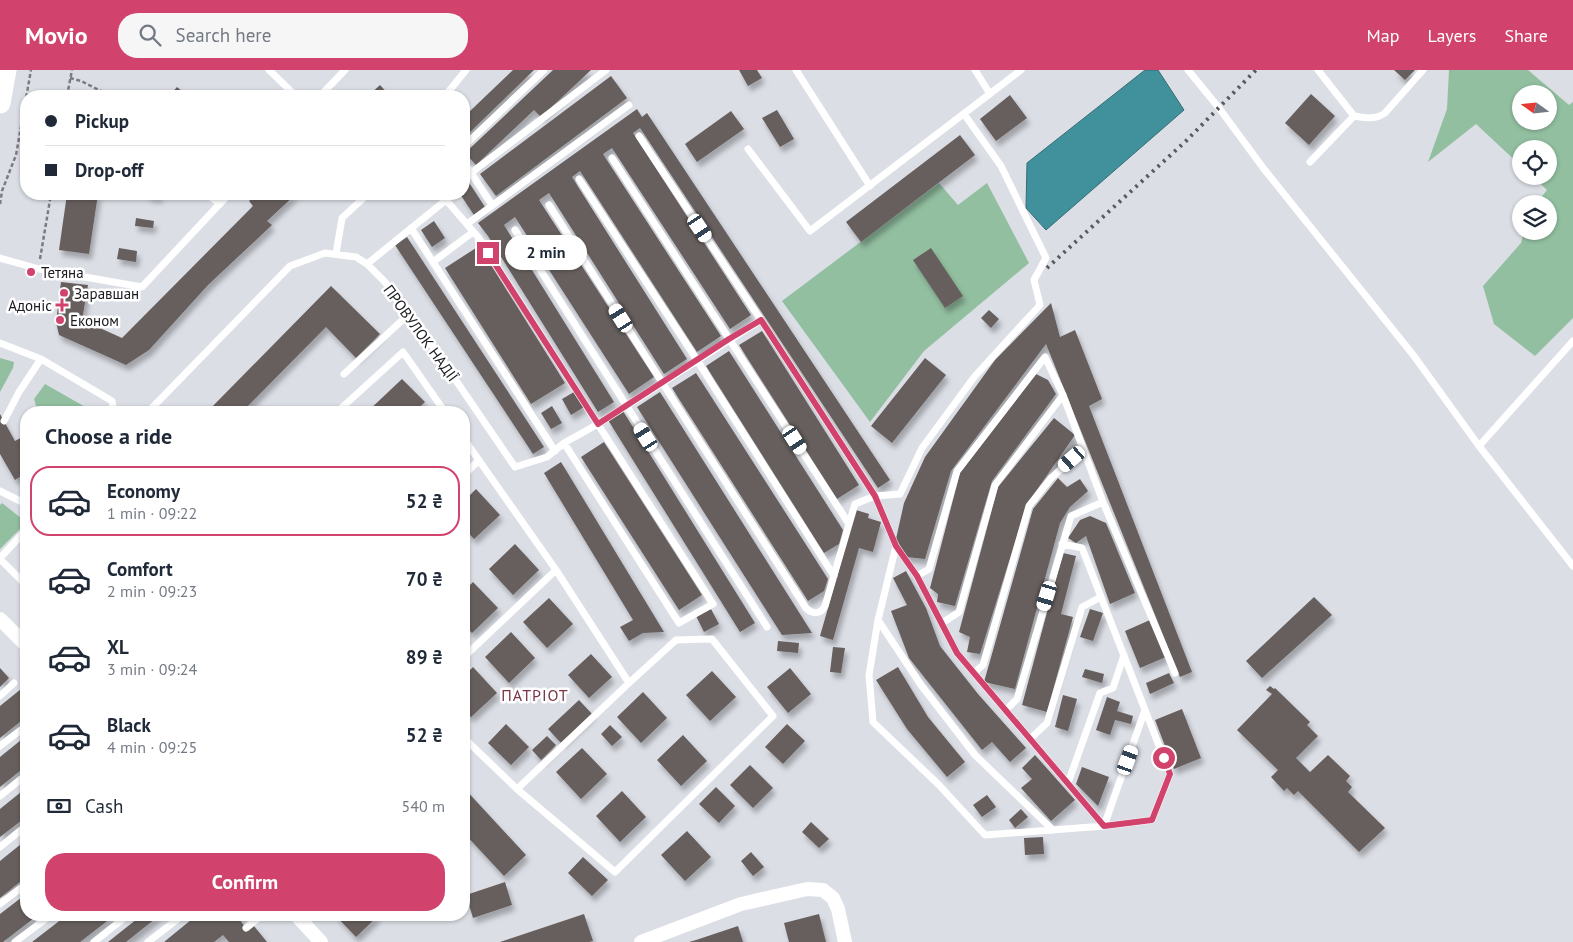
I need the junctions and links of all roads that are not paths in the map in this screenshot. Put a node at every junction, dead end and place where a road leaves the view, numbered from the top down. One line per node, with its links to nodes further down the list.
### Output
1 (6, 70): 17 (main road)
2 (268, 70): 13 (lane)
3 (345, 70): 14 (lane)
4 (466, 70): 15 (lane)
5 (544, 70): 22 (lane)
6 (606, 70): 26 (lane)
7 (796, 70): 28 (lane)
8 (975, 70): 16 (lane)
9 (1020, 70): 16 (lane)
10 (1188, 70): 61 (lane)
11 (1318, 70): 20 (lane)
12 (1423, 70): 20 (lane)
13 (290, 90)
14 (326, 90)
15 (450, 90)
16 (990, 94): 19 (lane)
17 (0, 103)
18 (629, 105): 34 (lane)
19 (964, 114): 28 (lane); 68 (lane)
20 (1354, 116): 25 (lane)
21 (639, 136): 44 (lane)
22 (470, 140)
23 (748, 149): 28 (lane)
24 (612, 158): 45 (lane)
25 (1310, 162)
26 (471, 173): 34 (lane)
27 (579, 179): 49 (lane)
28 (870, 186)
29 (215, 200): 32 (lane)
30 (224, 200): 32 (lane)
31 (362, 200): 39 (lane)
32 (220, 204): 40 (lane)
33 (549, 204): 51 (lane)
34 (492, 206): 35 (lane)
35 (466, 224): 36 (lane); 38 (lane)
36 (411, 228): 41 (lane); 42 (lane)
37 (515, 230): 57 (lane)
38 (473, 232): 41 (lane); 59 (lane)
39 (336, 254): 42 (lane, ПРОВУЛОК НАДІЇ); 54 (lane, ПРОВУЛОК НАДІЇ)
40 (0, 258)
41 (433, 262): 64 (lane)
42 (367, 264): 43 (lane, ПРОВУЛОК НАДІЇ)
43 (410, 312): 50 (lane); 64 (lane, ПРОВУЛОК НАДІЇ)
44 (761, 320): 45 (lane); 68 (lane)
45 (729, 339): 49 (lane); 71 (lane)
46 (1573, 341): 61 (lane)
47 (0, 343): 48 (lane)
48 (41, 359): 53 (lane); 58 (lane)
49 (697, 360): 51 (lane); 78 (lane)
50 (344, 374)
51 (662, 383): 57 (lane); 78 (lane)
52 (1063, 395): 63 (lane); 79 (lane); 84 (lane)
53 (113, 406)
54 (154, 406)
55 (344, 406): 56 (lane)
56 (441, 406)
57 (626, 406): 59 (lane); 85 (lane)
58 (4, 421)
59 (598, 424): 60 (lane); 60 (lane)
60 (564, 443): 64 (lane)
61 (1479, 446): 76 (lane)
62 (470, 447): 65 (lane)
63 (1083, 450): 70 (lane); 89 (lane)
64 (555, 452)
65 (479, 460): 66 (lane); 77 (lane)
66 (470, 468)
67 (0, 491): 69 (lane)
68 (875, 496): 71 (lane); 74 (lane)
69 (20, 501)
70 (1103, 502): 73 (lane); 90 (lane)
71 (849, 524): 78 (lane)
72 (20, 536): 75 (lane)
73 (1062, 544): 81 (lane); 94 (lane)
74 (896, 546): 79 (lane); 83 (lane)
75 (0, 558): 80 (lane)
76 (1573, 566)
77 (556, 570): 87 (lane); 92 (lane)
78 (834, 576)
79 (917, 576): 84 (lane)
80 (20, 580)
81 (1101, 597): 88 (lane); 97 (lane)
82 (0, 619): 86 (street)
83 (878, 620): 105 (lane); 105 (lane)
84 (942, 623): 89 (lane)
85 (766, 627)
86 (20, 639)
87 (470, 650)
88 (1124, 655): 95 (lane); 101 (lane)
89 (974, 673): 94 (lane)
90 (1175, 673)
91 (14, 683): 93 (lane)
92 (629, 683): 102 (lane); 102 (lane)
93 (0, 696)
94 (1006, 710): 97 (lane)
95 (1145, 710): 104 (lane); 104 (lane)
96 (20, 731): 99 (lane)
97 (1030, 739): 101 (lane)
98 (470, 744): 102 (lane)
99 (0, 746)
100 (20, 780): 103 (lane)
101 (1068, 783): 104 (lane)
102 (517, 789)
103 (0, 796)
104 (1104, 826): 105 (lane)
105 (1053, 830)
106 (20, 831): 107 (lane)
107 (0, 847)
108 (20, 889): 109 (lane)
109 (0, 904)
110 (43, 921): 116 (lane)
111 (120, 921): 117 (lane)
112 (174, 921): 118 (lane)
113 (255, 921): 115 (lane)
114 (302, 921): 119 (street)
115 (246, 928)
116 (16, 942)
117 (94, 942)
118 (148, 942)
119 (321, 942)
120 (641, 942): 121 (street)
121 (845, 942)

